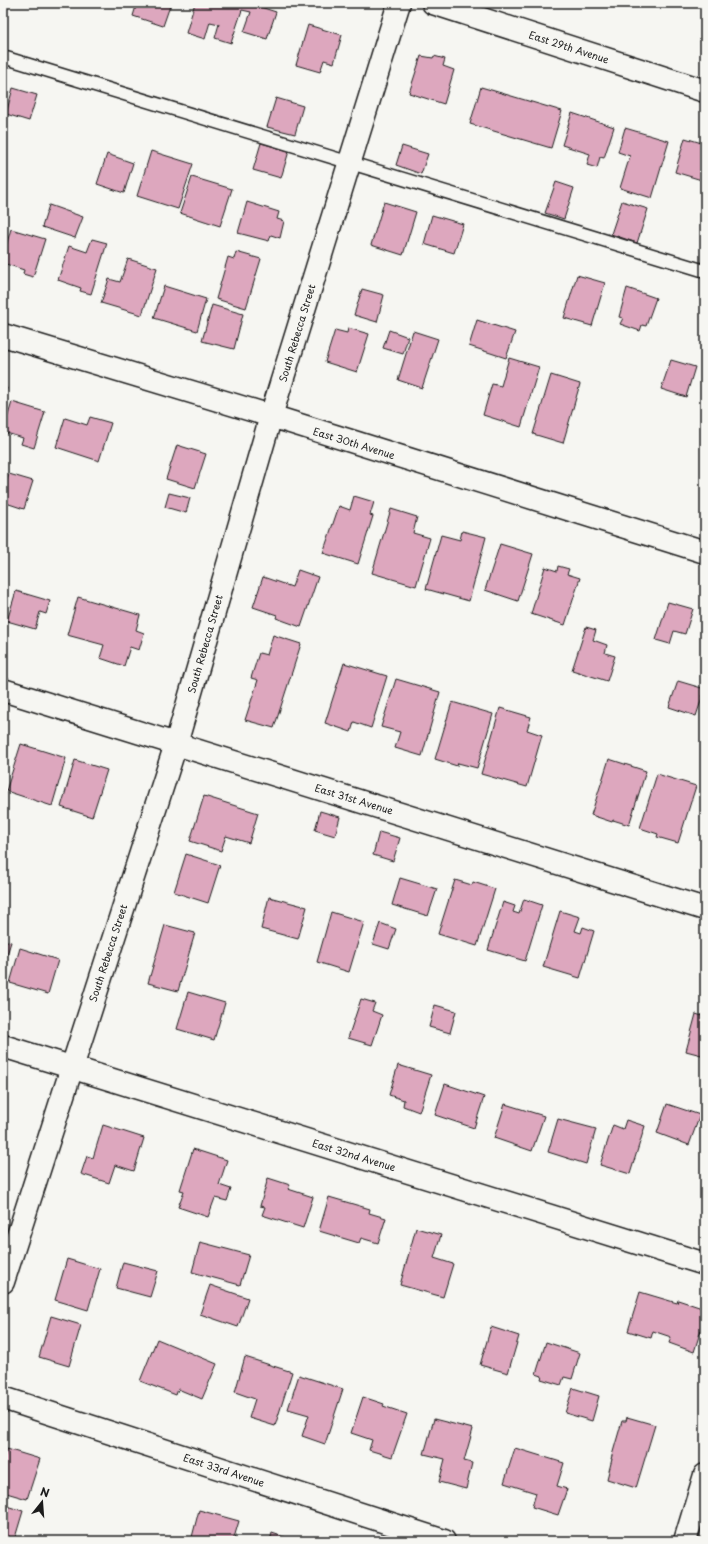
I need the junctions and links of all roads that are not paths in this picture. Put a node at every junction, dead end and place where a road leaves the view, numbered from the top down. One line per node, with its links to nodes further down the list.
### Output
1 (399, 3): 5 (street, South Rebecca Street)
2 (433, 3): 4 (street, East 29th Avenue)
3 (3, 57): 5 (lane)
4 (705, 90)
5 (350, 162): 6 (lane); 8 (street, South Rebecca Street)
6 (705, 271)
7 (3, 334): 8 (street, East 30th Avenue)
8 (271, 416): 9 (street, East 30th Avenue); 11 (street, South Rebecca Street)
9 (705, 552)
10 (3, 690): 11 (street, East 31st Avenue)
11 (176, 744): 12 (street, East 31st Avenue); 14 (street, South Rebecca Street)
12 (705, 909)
13 (3, 1046): 14 (street, East 32nd Avenue)
14 (72, 1068): 15 (street, East 32nd Avenue); 16 (street, South Rebecca Street)
15 (705, 1264)
16 (3, 1282)
17 (3, 1398): 19 (street, East 33rd Avenue)
18 (705, 1475): 20 (street)
19 (444, 1541)
20 (685, 1541)

